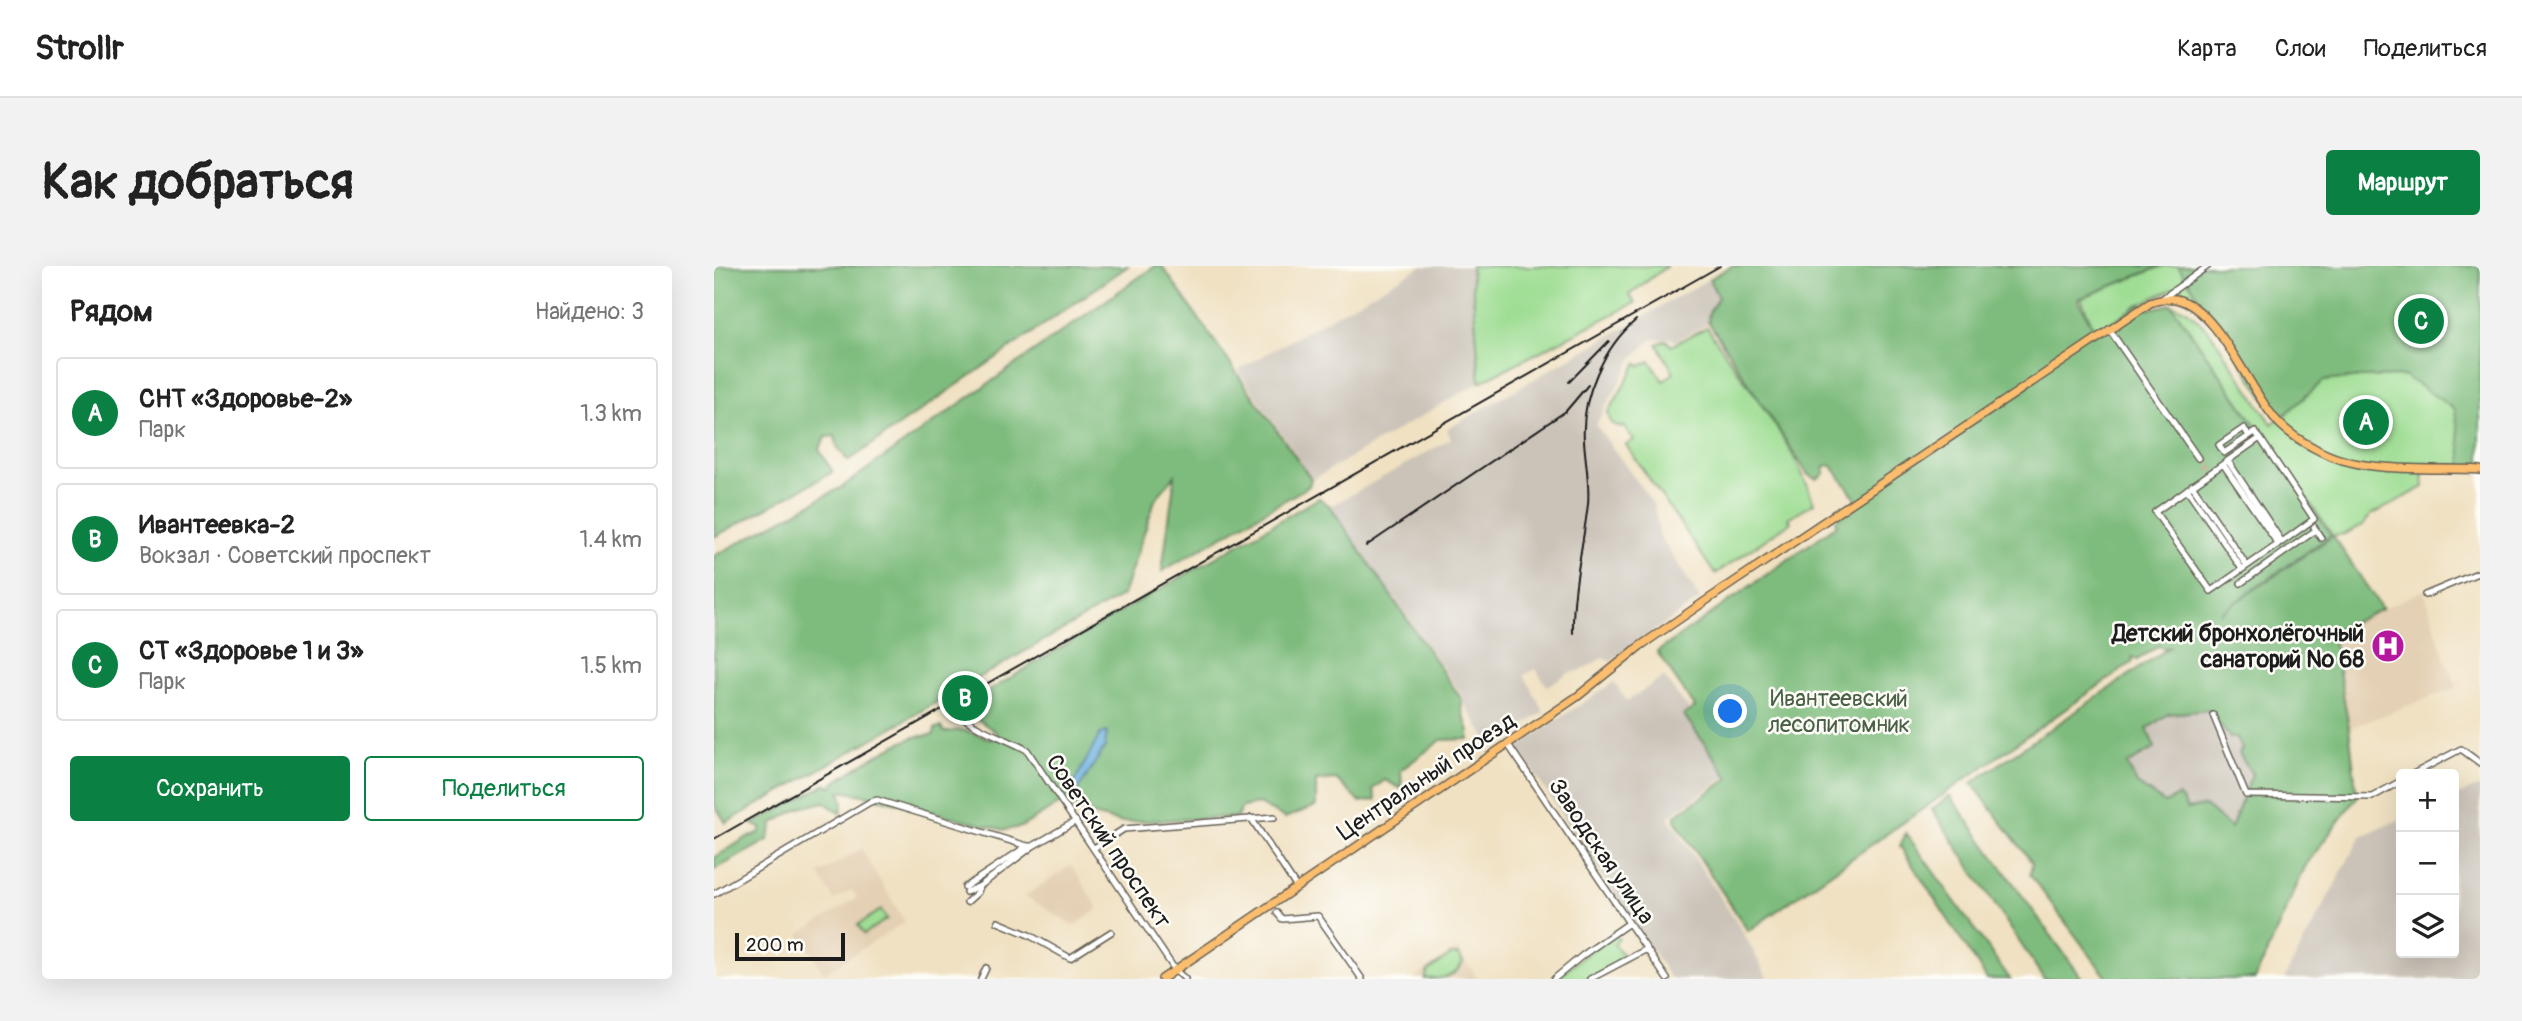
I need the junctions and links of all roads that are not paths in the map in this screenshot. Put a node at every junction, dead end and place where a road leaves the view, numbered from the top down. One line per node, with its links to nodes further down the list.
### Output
1 (2208, 266): 2 (street)
2 (2160, 300): 3 (main road, Центральный проезд); 8 (main road)
3 (2109, 329): 6 (street); 22 (main road, Центральный проезд)
4 (2249, 436): 4 (street); 5 (street)
5 (2260, 438): 7 (street); 10 (street)
6 (2198, 458)
7 (2225, 462): 9 (street); 13 (street)
8 (2480, 470)
9 (2190, 487): 14 (street); 16 (street)
10 (2310, 522): 11 (street); 13 (street)
11 (2316, 530): 12 (street); 17 (street)
12 (2321, 538)
13 (2279, 543): 14 (street)
14 (2245, 568): 16 (street)
15 (2480, 572): 19 (street)
16 (2235, 574): 17 (street)
17 (2241, 583): 18 (street)
18 (2247, 591)
19 (2425, 595)
20 (958, 713): 28 (street, Советский проспект)
21 (2213, 715): 25 (street)
22 (1507, 743): 32 (main road, Центральный проезд); 37 (street, Заводская улица)
23 (2480, 763): 24 (street)
24 (2422, 769)
25 (2396, 784)
26 (1274, 817): 27 (street)
27 (1251, 818): 30 (street); 32 (street)
28 (1076, 821): 29 (street); 30 (street, Советский проспект)
29 (1030, 846): 31 (street); 31 (street); 33 (street)
30 (1094, 848): 41 (street, Советский проспект)
31 (980, 886): 34 (street)
32 (1297, 888): 41 (main road, Центральный проезд)
33 (714, 894)
34 (967, 902)
35 (1277, 913): 45 (street)
36 (998, 922): 38 (street)
37 (1629, 923): 39 (street, Заводская улица); 46 (street)
38 (1111, 932)
39 (1647, 949): 47 (street); 48 (street, Заводская улица)
40 (986, 968): 42 (street)
41 (1175, 970): 43 (main road, Центральный проезд); 44 (street, Советский проспект)
42 (981, 979)
43 (1162, 979)
44 (1185, 979)
45 (1362, 979)
46 (1554, 979)
47 (1590, 979)
48 (1667, 979)

